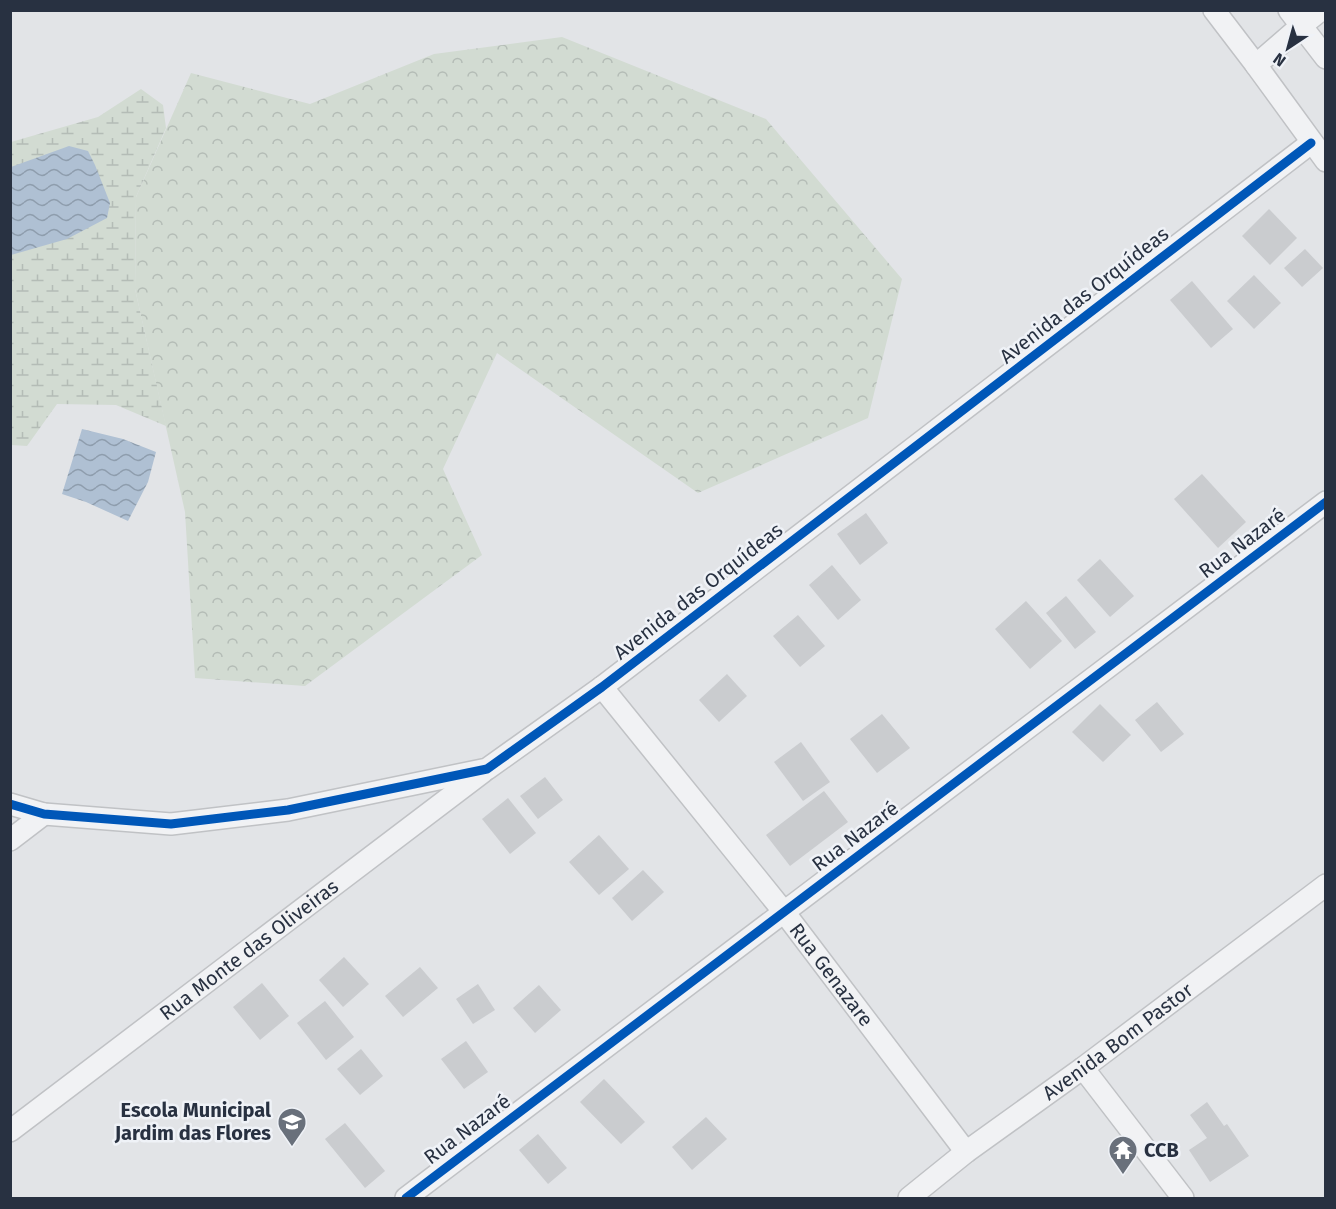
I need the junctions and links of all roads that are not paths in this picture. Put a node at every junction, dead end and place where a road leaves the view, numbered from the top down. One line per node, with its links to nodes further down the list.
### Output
1 (1214, 10): 5 (street)
2 (1321, 10): 3 (street)
3 (1295, 18): 4 (street); 5 (street)
4 (1326, 58)
5 (1256, 65): 6 (street)
6 (1311, 143): 7 (street); 9 (street, Avenida das Orquídeas)
7 (1326, 161)
8 (1326, 502): 15 (street, Rua Nazaré)
9 (602, 687): 10 (street, Avenida das Orquídeas); 15 (street, Rua Genazare)
10 (487, 769): 12 (street, Avenida das Orquídeas); 17 (street, Rua Monte das Oliveiras)
11 (10, 804): 12 (street, Avenida das Orquídeas)
12 (44, 814): 13 (street)
13 (10, 840)
14 (1326, 885): 16 (street, Avenida Bom Pastor)
15 (784, 912): 18 (street, Rua Genazare); 19 (street, Rua Nazaré)
16 (1083, 1068): 18 (street, Avenida Bom Pastor); 21 (street)
17 (10, 1131)
18 (966, 1152): 20 (street, Avenida Bom Pastor)
19 (406, 1198)
20 (909, 1198)
21 (1183, 1198)

